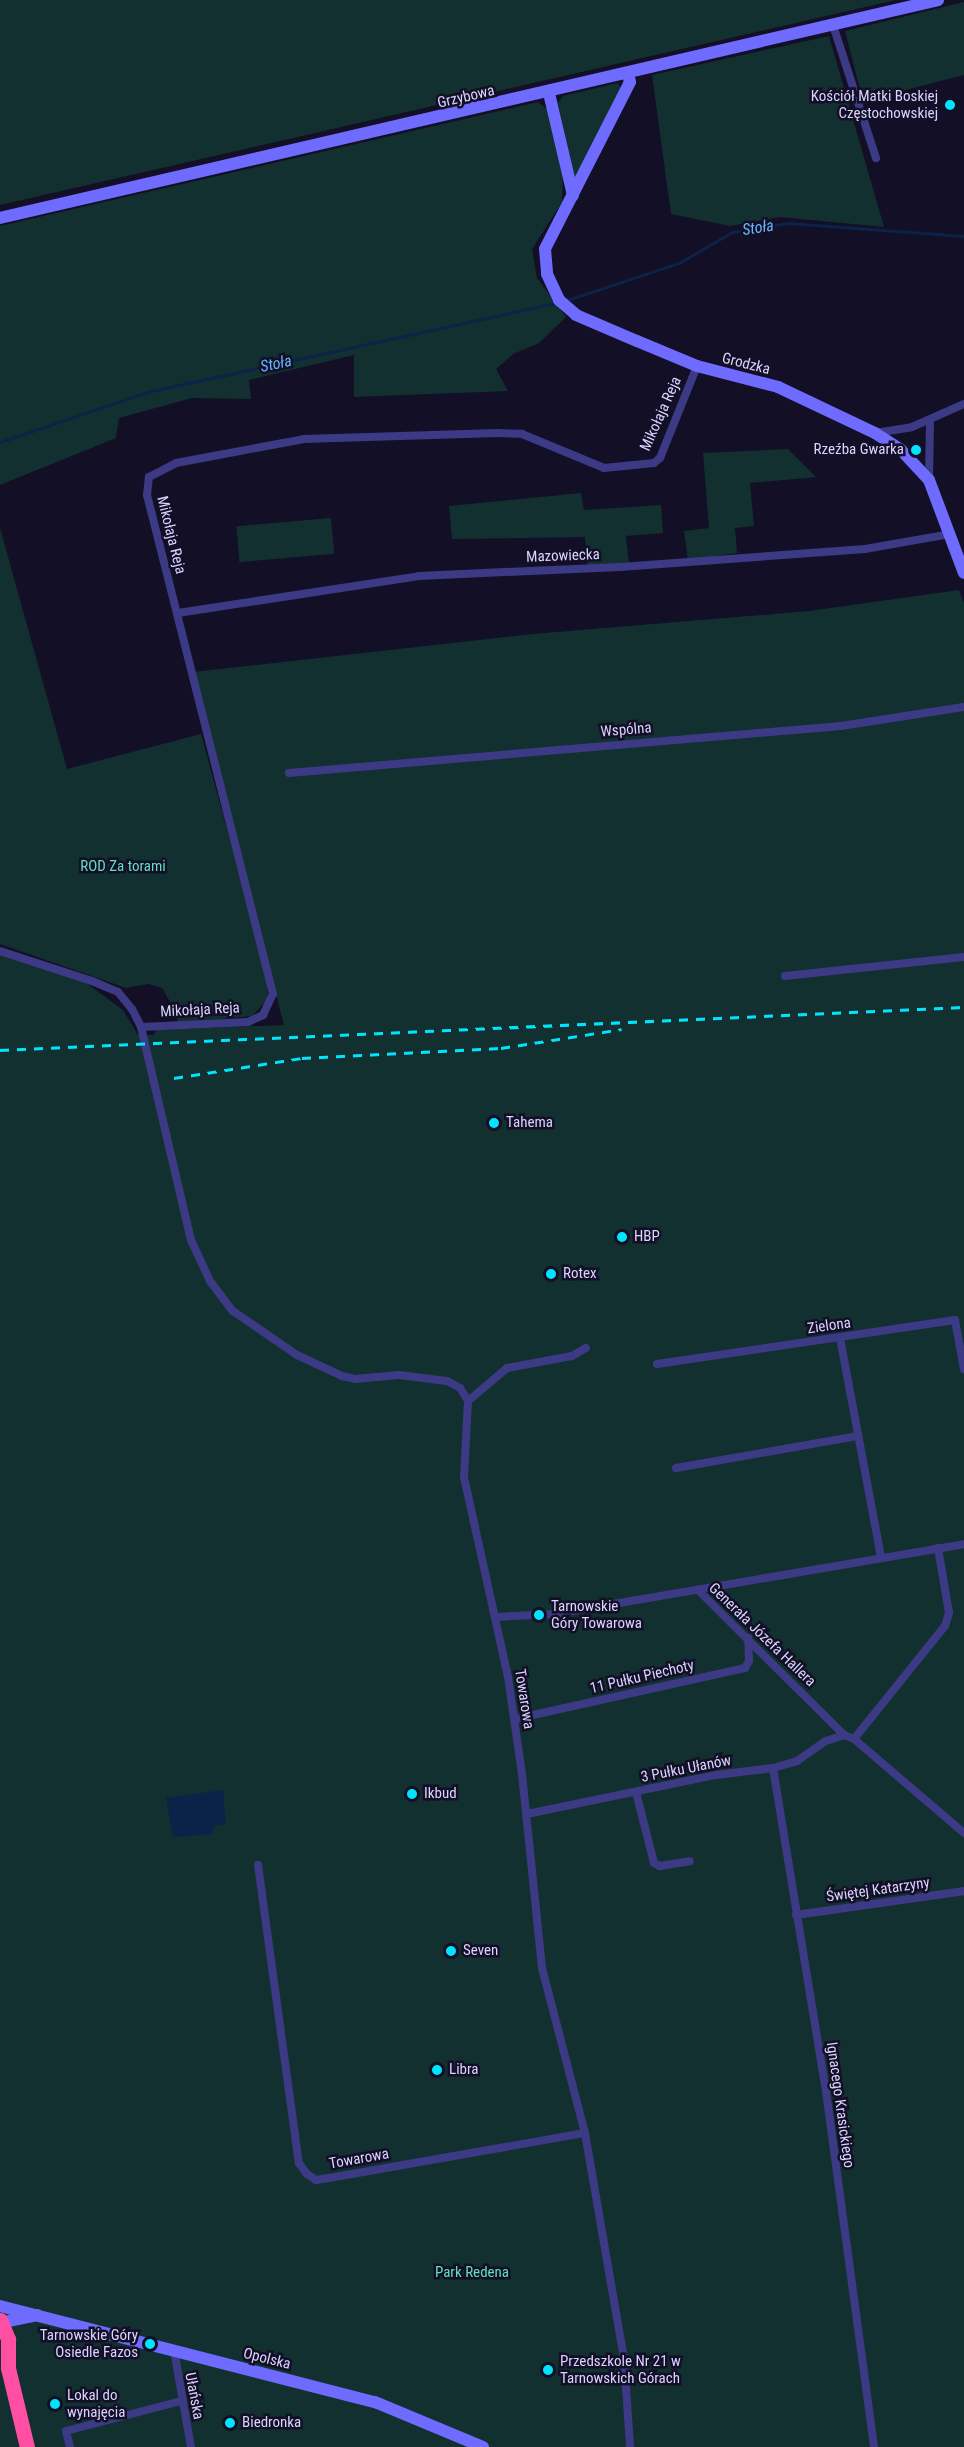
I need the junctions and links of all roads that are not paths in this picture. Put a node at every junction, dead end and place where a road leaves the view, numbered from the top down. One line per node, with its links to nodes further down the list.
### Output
1 (938, 0): 2 (street, Grzybowa)
2 (833, 25): 3 (street, Grzybowa); 5 (street)
3 (628, 74): 4 (street, Grzybowa); 6 (street, Grodzka)
4 (549, 93): 6 (street); 7 (street, Grzybowa)
5 (876, 158)
6 (573, 195): 8 (street, Grodzka)
7 (0, 218)
8 (697, 366): 11 (street, Grodzka); 15 (street, Mikołaja Reja)
9 (964, 404): 10 (street)
10 (930, 421): 11 (street); 12 (street)
11 (875, 432): 12 (street, Grodzka)
12 (929, 480): 13 (street, Grodzka)
13 (950, 534): 14 (street, Grodzka); 15 (street, Mazowiecka)
14 (964, 573)
15 (178, 613): 21 (street, Mikołaja Reja)
16 (964, 707): 17 (street, Wspólna)
17 (289, 773)
18 (0, 951): 21 (street)
19 (964, 957): 20 (street)
20 (785, 976)
21 (141, 1027): 27 (street)
22 (840, 1338): 23 (street, Zielona); 25 (street, Zielona); 28 (street)
23 (962, 1339): 26 (street, Zielona)
24 (586, 1348): 27 (street)
25 (657, 1364)
26 (964, 1370)
27 (468, 1401): 34 (street, Towarowa)
28 (858, 1436): 29 (street); 32 (street)
29 (676, 1468)
30 (964, 1544): 31 (street)
31 (938, 1548): 32 (street); 38 (street)
32 (881, 1557): 33 (street)
33 (701, 1593): 34 (street, Generała Józefa Hallera); 35 (street, Generała Józefa Hallera)
34 (495, 1617): 36 (street, Towarowa)
35 (748, 1638): 36 (street, 11 Pułku Piechoty); 37 (street, Generała Józefa Hallera)
36 (515, 1719): 41 (street, Towarowa)
37 (844, 1735): 38 (street, Generała Józefa Hallera); 39 (street, 3 Pułku Ułanów)
38 (854, 1739): 42 (street, Generała Józefa Hallera)
39 (773, 1768): 40 (street, 3 Pułku Ułanów); 46 (street, Ignacego Krasickiego)
40 (636, 1792): 41 (street, 3 Pułku Ułanów); 43 (street)
41 (527, 1814): 47 (street, Towarowa)
42 (964, 1833)
43 (690, 1861)
44 (258, 1865): 47 (street, Towarowa)
45 (964, 1891): 46 (street, Świętej Katarzyny)
46 (796, 1916): 61 (street, Ignacego Krasickiego)
47 (585, 2133): 60 (street, Towarowa)
48 (0, 2306): 49 (street, Opolska)
49 (19, 2315): 50 (street, Opolska); 51 (street); 52 (street, Opolska)
50 (1, 2321): 51 (highway)
51 (8, 2339): 54 (highway)
52 (174, 2350): 55 (street, Ułańska); 59 (street, Opolska)
53 (0, 2354): 54 (highway)
54 (8, 2368): 56 (highway)
55 (181, 2401): 57 (street); 58 (street, Ułańska)
56 (27, 2447)
57 (70, 2447)
58 (191, 2447)
59 (483, 2447)
60 (630, 2447)
61 (874, 2447)

